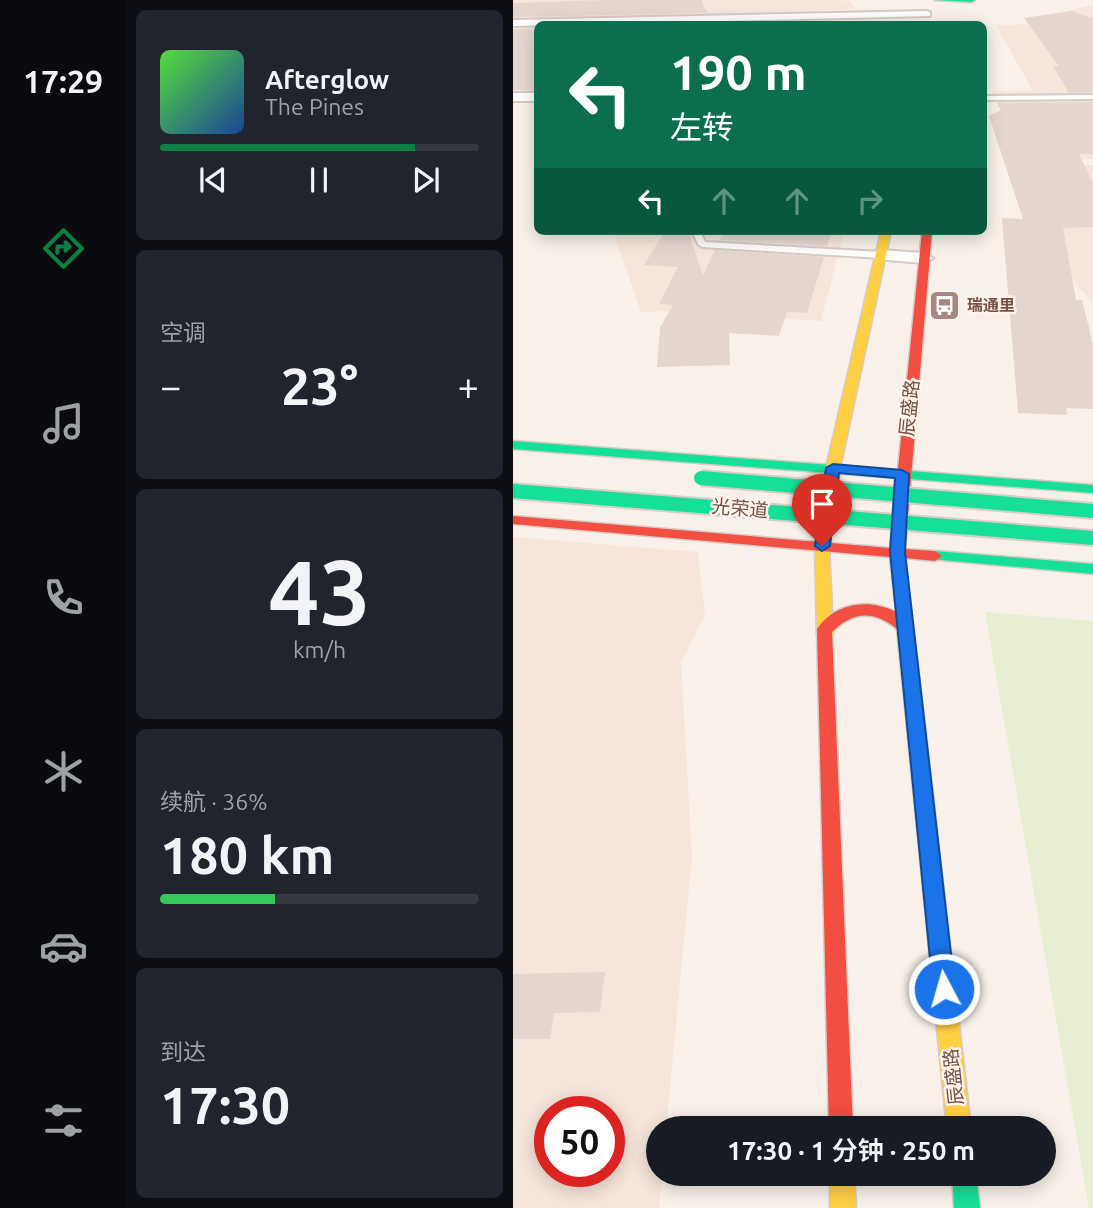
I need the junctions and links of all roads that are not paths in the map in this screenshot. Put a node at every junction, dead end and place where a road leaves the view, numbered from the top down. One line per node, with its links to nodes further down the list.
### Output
1 (938, 0): 2 (main road)
2 (963, 3)
3 (926, 13): 4 (street)
4 (596, 21)
5 (534, 22): 6 (street)
6 (513, 23)
7 (1093, 97): 8 (lane)
8 (987, 98)
9 (513, 99): 10 (street)
10 (534, 99)
11 (698, 235): 14 (lane)
12 (885, 235): 14 (main road)
13 (927, 235): 15 (main road, 辰盛路)
14 (881, 255): 15 (street); 17 (main road)
15 (924, 258): 18 (main road, 辰盛路)
16 (513, 444): 17 (main road)
17 (833, 468): 18 (main road); 25 (main road)
18 (902, 474): 20 (main road); 26 (main road, 辰盛路)
19 (678, 477): 22 (main road, 光荣道, bridge)
20 (1093, 489)
21 (513, 491): 24 (main road, 光荣道, bridge)
22 (1093, 511)
23 (513, 520): 25 (main road)
24 (1093, 538)
25 (822, 546): 26 (main road); 29 (main road)
26 (897, 552): 27 (main road); 28 (main road, 辰盛路)
27 (1093, 569)
28 (906, 628): 29 (main road); 31 (main road, 辰盛路)
29 (825, 629): 30 (main road)
30 (841, 1116)
31 (958, 1116)
32 (842, 1186): 34 (main road)
33 (965, 1186): 35 (main road)
34 (843, 1208)
35 (967, 1208)

